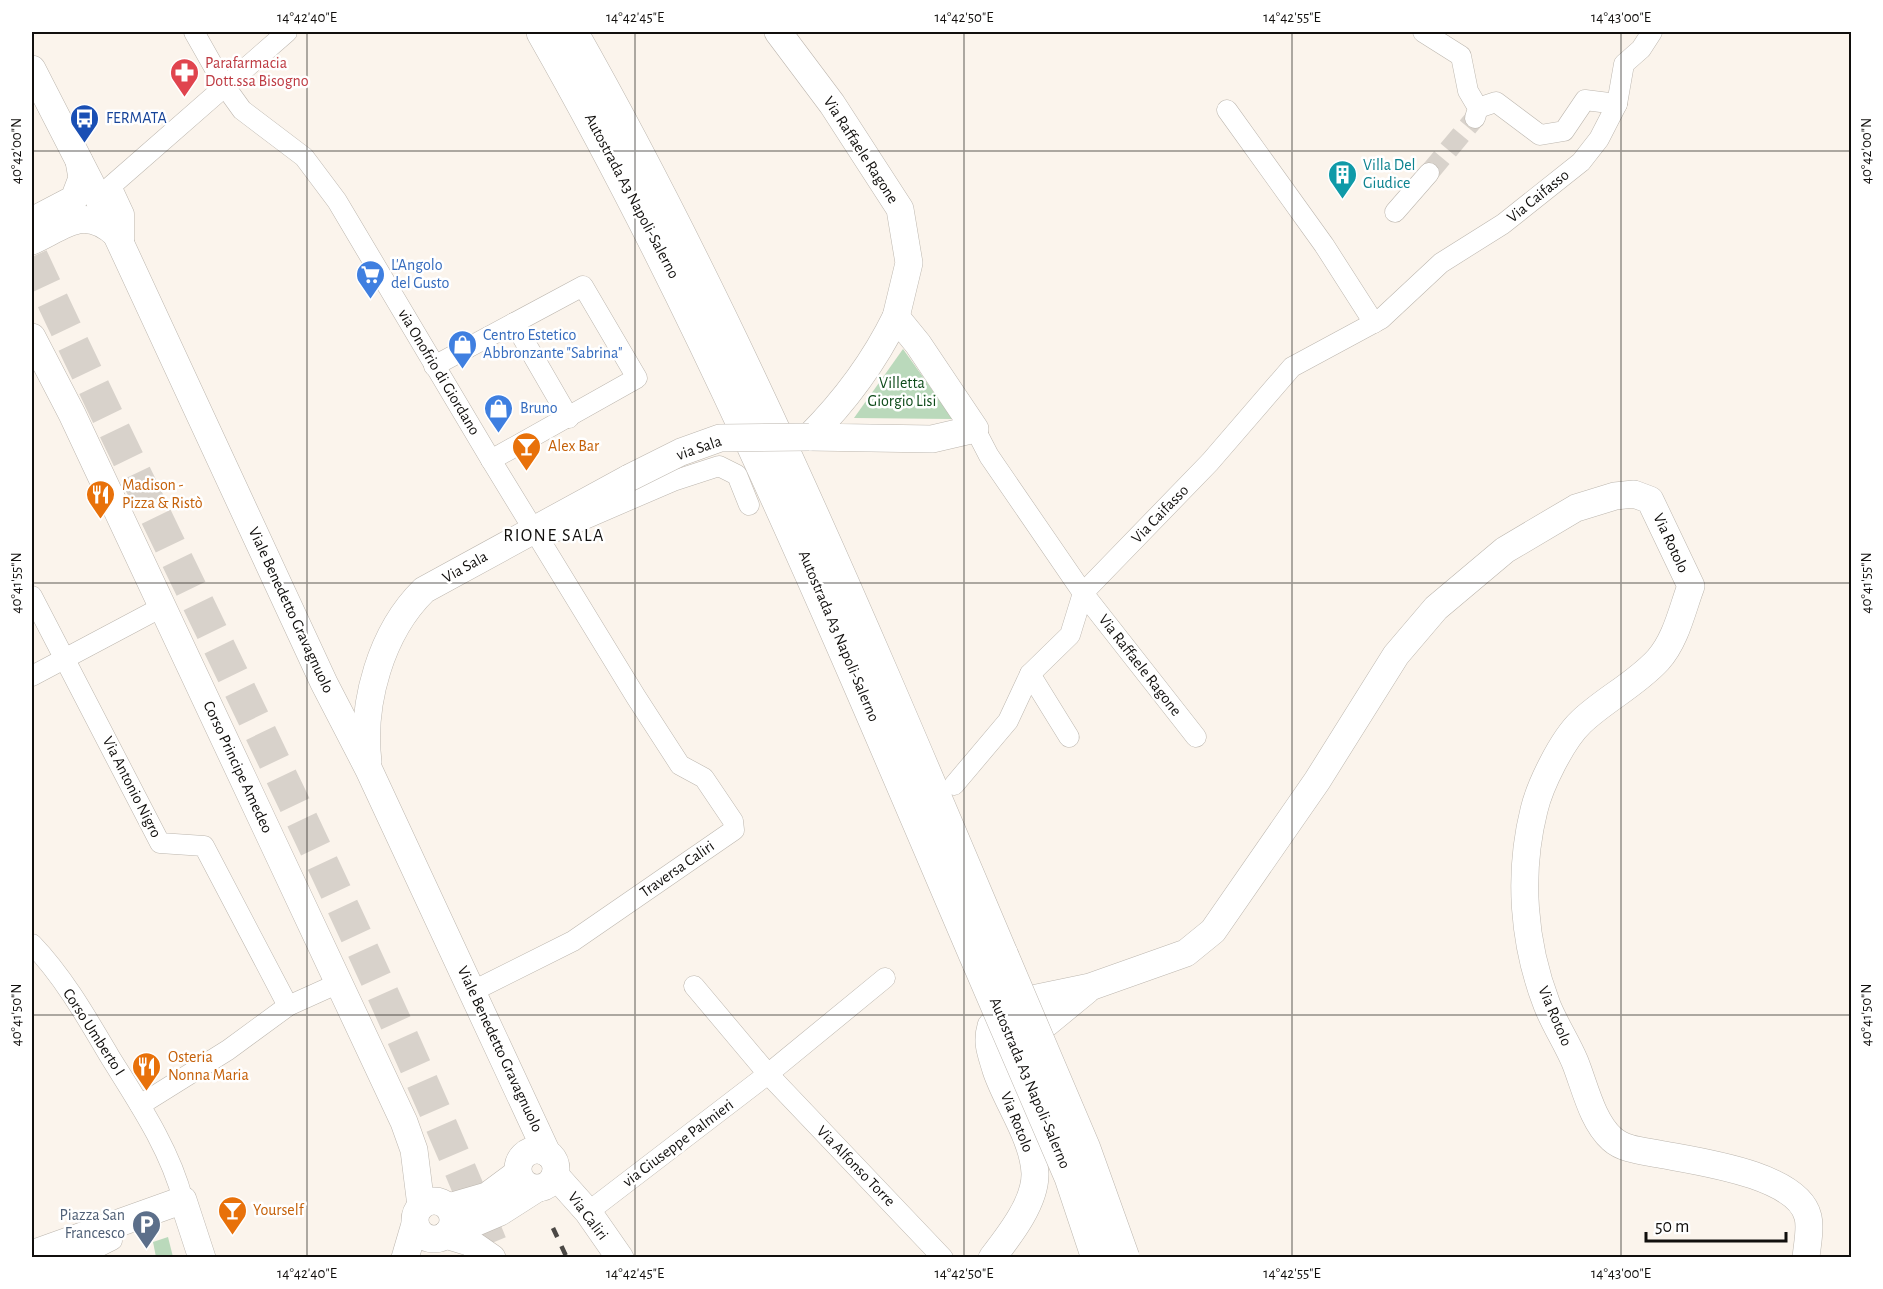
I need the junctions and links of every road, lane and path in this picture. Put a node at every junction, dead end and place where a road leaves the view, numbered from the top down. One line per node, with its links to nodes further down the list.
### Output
1 (194, 32): 9 (street, via Onofrio di Giordano)
2 (287, 32): 9 (street)
3 (543, 32): 46 (highway, Autostrada A3 Napoli-Salerno)
4 (571, 32): 46 (highway, Autostrada A3 Napoli-Salerno)
5 (778, 32): 18 (street, Via Raffaele Ragone)
6 (1423, 32): 10 (street)
7 (1652, 32): 10 (street, Via Caifasso)
8 (32, 69): 12 (street, Viale Benedetto Gravagnuolo)
9 (224, 85): 17 (street); 22 (street, via Onofrio di Giordano)
10 (1617, 104): 19 (street, Via Caifasso)
11 (1227, 110): 19 (street)
12 (79, 161): 15 (street); 17 (street, Viale Benedetto Gravagnuolo)
13 (1430, 173): 14 (street)
14 (1395, 212)
15 (32, 221)
16 (32, 241): 17 (street)
17 (120, 243): 39 (street, Viale Benedetto Gravagnuolo)
18 (896, 317): 24 (street, Via Raffaele Ragone); 25 (street, Via Raffaele Ragone)
19 (1374, 322): 32 (street, Via Caifasso)
20 (514, 324): 22 (street); 23 (street); 23 (street)
21 (32, 337): 34 (street, Corso Principe Amedeo)
22 (435, 366): 28 (street, via Onofrio di Giordano)
23 (569, 418): 28 (street)
24 (975, 429): 26 (street); 27 (street, Via Raffaele Ragone)
25 (809, 437): 26 (street); 29 (street, via Sala, bridge)
26 (932, 439): 27 (street)
27 (989, 456): 32 (street, Via Raffaele Ragone)
28 (491, 460): 31 (street, via Onofrio di Giordano)
29 (629, 478): 31 (street, Via Sala)
30 (749, 505): 31 (street)
31 (534, 529): 38 (street, Via Sala); 40 (street, via Onofrio di Giordano)
32 (1083, 593): 36 (street, Via Raffaele Ragone); 42 (street, Via Raffaele Ragone)
33 (32, 596): 35 (street, Via Antonio Nigro)
34 (162, 607): 35 (street); 48 (street, Corso Principe Amedeo)
35 (66, 658): 37 (street); 51 (street, Via Antonio Nigro)
36 (1030, 674): 41 (street); 44 (street, Via Raffaele Ragone)
37 (32, 676)
38 (376, 679): 39 (street); 43 (street, Via Sala)
39 (324, 683): 43 (street, Viale Benedetto Gravagnuolo)
40 (636, 697): 50 (street, Traversa Caliri)
41 (1069, 736)
42 (1196, 736)
43 (369, 770): 50 (street, Viale Benedetto Gravagnuolo)
44 (954, 785)
45 (32, 944): 53 (street, Corso Umberto I)
46 (990, 960): 69 (highway, Autostrada A3 Napoli-Salerno, bridge); 70 (highway, Autostrada A3 Napoli-Salerno, bridge)
47 (885, 978): 52 (street)
48 (339, 983): 51 (street); 59 (street, Corso Principe Amedeo)
49 (694, 986): 52 (street)
50 (473, 990): 54 (street, Viale Benedetto Gravagnuolo)
51 (288, 1006): 53 (street)
52 (768, 1074): 57 (street, via Giuseppe Palmieri); 67 (street, Via Alfonso Torre)
53 (140, 1105): 55 (street, Corso Umberto I)
54 (539, 1172): 56 (street); 57 (street, Via Caliri); 59 (street, Corso Principe Amedeo)
55 (183, 1200): 58 (street); 62 (street, Corso Umberto I)
56 (500, 1212): 59 (street); 65 (street)
57 (588, 1212): 66 (street, Via Caliri)
58 (110, 1227): 60 (street); 61 (street)
59 (426, 1232): 63 (street, Corso Principe Amedeo); 64 (street)
60 (32, 1254)
61 (76, 1257)
62 (201, 1257)
63 (405, 1257)
64 (492, 1257)
65 (498, 1257)
66 (620, 1257)
67 (943, 1257)
68 (992, 1257): 71 (street, Via Rotolo)
69 (1098, 1257)
70 (1123, 1257)
71 (1806, 1257)

